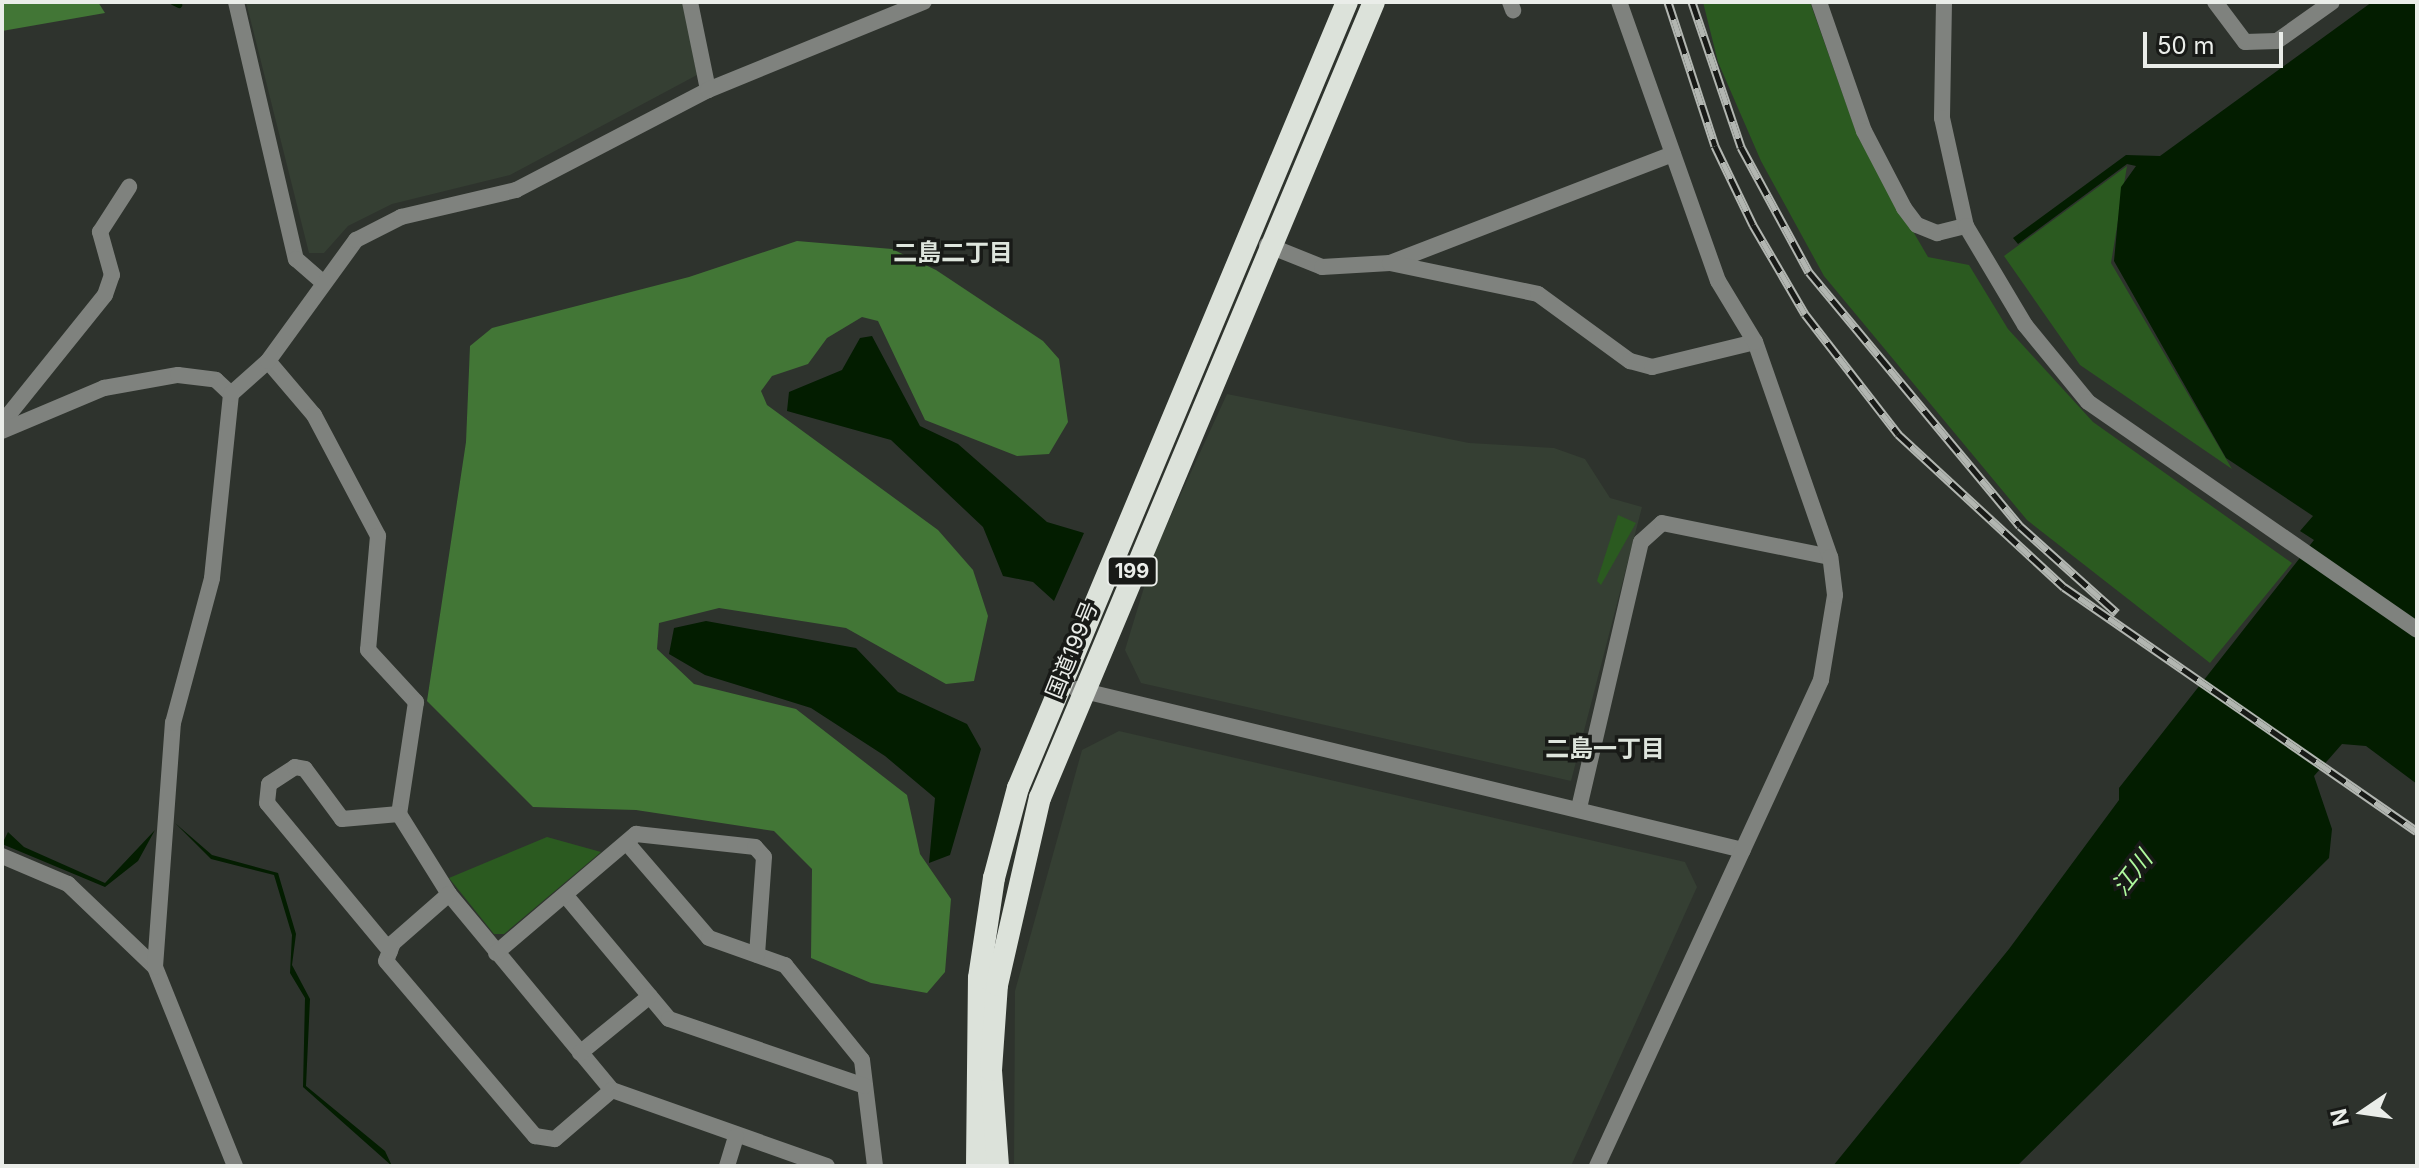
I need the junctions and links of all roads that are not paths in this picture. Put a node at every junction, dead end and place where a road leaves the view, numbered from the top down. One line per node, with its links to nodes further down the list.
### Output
1 (236, 2): 17 (street)
2 (690, 2): 11 (street)
3 (924, 2): 11 (street)
4 (1347, 2): 25 (highway, 国道199号 / 199)
5 (1374, 2): 15 (highway, 国道199号 / 199)
6 (1619, 2): 12 (street)
7 (1819, 2): 14 (street)
8 (1944, 2): 14 (street)
9 (2215, 2): 10 (street)
10 (2332, 2)
11 (708, 90): 17 (street)
12 (1673, 154): 16 (street); 18 (street)
13 (129, 187): 21 (street)
14 (1966, 226): 24 (street)
15 (1267, 245): 16 (street); 26 (highway, 国道199号 / 199)
16 (1390, 263): 18 (street)
17 (320, 280): 19 (street)
18 (1755, 342): 23 (street)
19 (268, 361): 20 (street); 28 (street)
20 (231, 394): 22 (street); 37 (street)
21 (2, 423)
22 (2, 431)
23 (1830, 557): 27 (street); 30 (street)
24 (2417, 630)
25 (1060, 681): 26 (street); 47 (highway, 国道199号 / 199)
26 (1082, 692): 27 (street); 48 (highway, 国道199号 / 199)
27 (1579, 808): 30 (street)
28 (399, 814): 32 (street); 34 (street)
29 (627, 843): 33 (street); 36 (street); 36 (street)
30 (1743, 850): 49 (street)
31 (2, 856): 37 (street)
32 (449, 894): 34 (street); 35 (street)
33 (566, 896): 35 (street); 38 (street)
34 (390, 951): 41 (street)
35 (496, 953): 39 (street)
36 (757, 955): 40 (street)
37 (155, 967): 43 (street)
38 (650, 996): 39 (street); 40 (street)
39 (580, 1053): 41 (street)
40 (865, 1086): 46 (street)
41 (612, 1090): 42 (street)
42 (736, 1136): 44 (street); 45 (street)
43 (235, 1166)
44 (727, 1166)
45 (827, 1166)
46 (875, 1166)
47 (977, 1166)
48 (998, 1166)
49 (1597, 1166)

